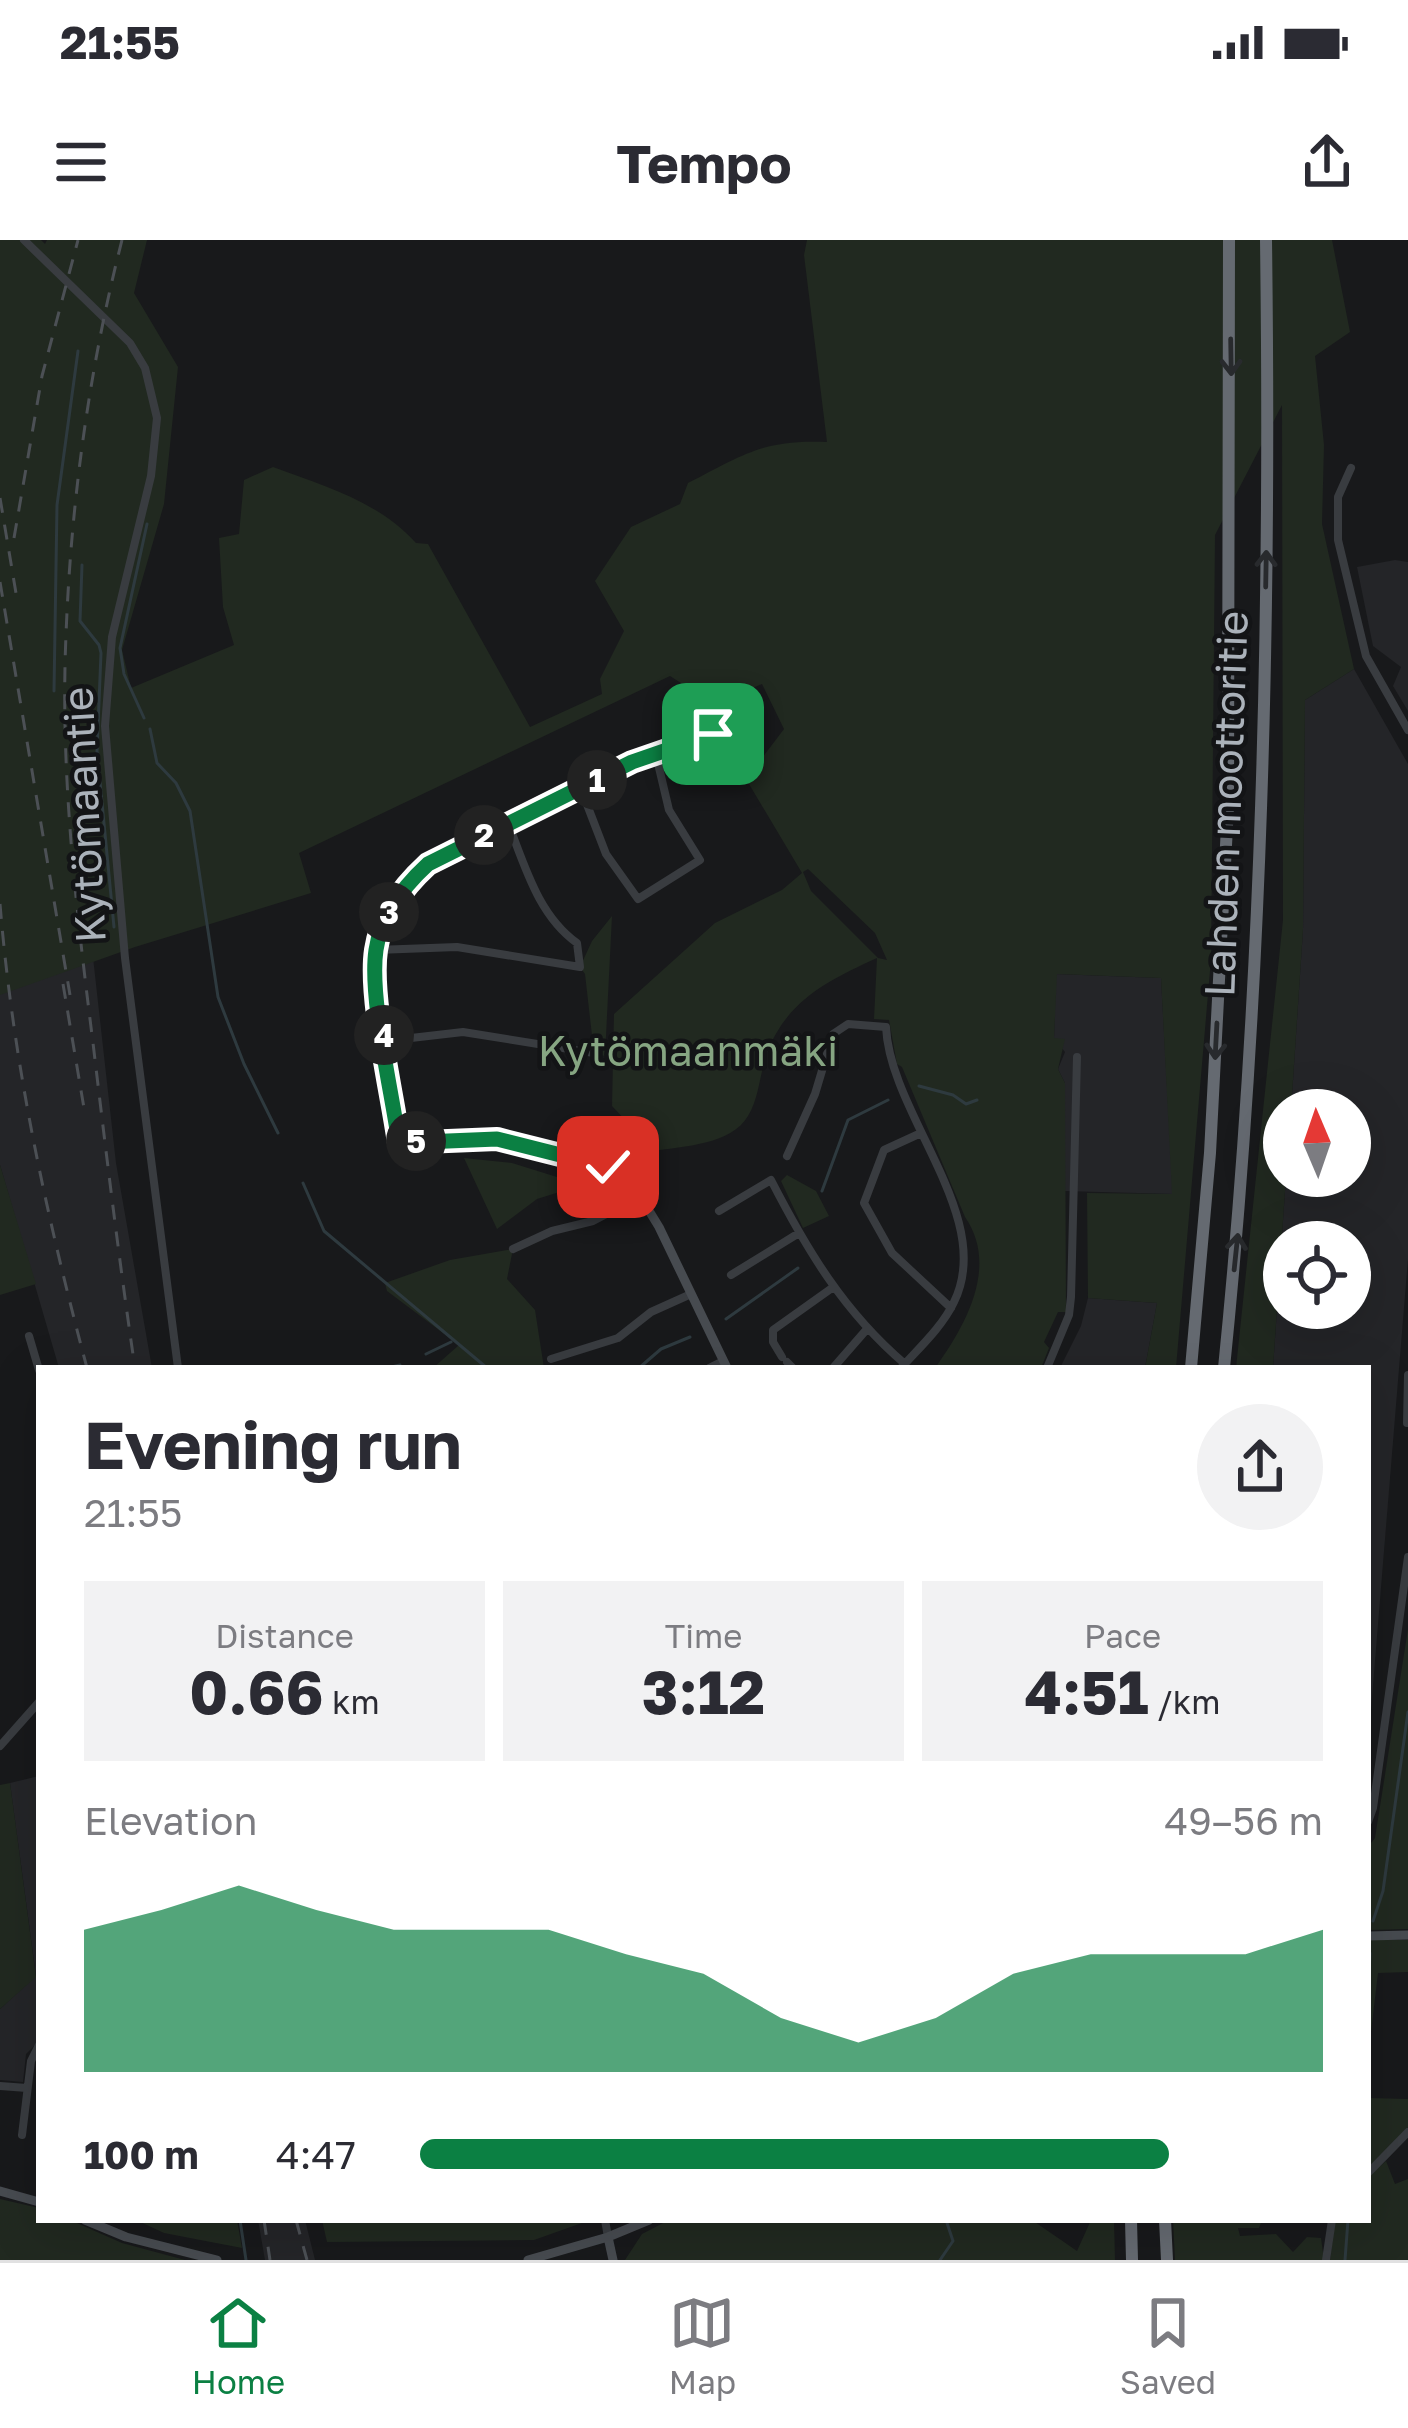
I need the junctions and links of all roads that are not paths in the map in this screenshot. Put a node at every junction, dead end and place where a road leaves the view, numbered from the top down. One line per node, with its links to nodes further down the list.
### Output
1 (24, 240): 32 (street, Kytömaantie)
2 (1229, 240): 37 (highway, Lahden moottoritie, one-way to 37)
3 (1266, 240): 38 (highway, Lahden moottoritie, one-way to 3)
4 (1352, 467): 5 (street)
5 (1408, 730)
6 (713, 734): 7 (street)
7 (656, 755): 8 (street); 8 (street)
8 (581, 789): 9 (street)
9 (508, 823): 10 (street); 10 (street)
10 (376, 950): 11 (street)
11 (385, 1041): 12 (street); 15 (street)
12 (594, 1053)
13 (1077, 1058): 36 (street)
14 (921, 1133): 16 (street); 25 (street); 25 (street)
15 (399, 1143): 17 (street)
16 (787, 1156)
17 (608, 1167): 18 (street); 18 (street)
18 (633, 1195): 21 (street); 24 (street)
19 (718, 1211): 20 (street)
20 (799, 1234): 22 (street); 23 (street)
21 (513, 1249)
22 (731, 1275)
23 (832, 1288): 26 (street); 29 (street)
24 (691, 1294): 28 (street); 30 (street)
25 (951, 1308): 35 (street)
26 (867, 1329): 33 (street); 34 (street)
27 (29, 1336): 31 (street)
28 (551, 1359)
29 (788, 1363)
30 (725, 1364)
31 (38, 1365)
32 (178, 1365)
33 (836, 1365)
34 (902, 1365)
35 (904, 1365)
36 (1049, 1365)
37 (1191, 1365)
38 (1224, 1365)
39 (1408, 1375): 40 (street)
40 (1408, 1423): 41 (street)
41 (1408, 1433)
42 (1408, 1557): 45 (street)
43 (36, 1705): 44 (street)
44 (0, 1746)
45 (1371, 1814)
46 (1408, 1935): 47 (street)
47 (1371, 1936)
48 (36, 2049): 50 (street)
49 (0, 2086): 50 (street)
50 (27, 2089): 52 (street)
51 (1408, 2132): 53 (street)
52 (22, 2135)
53 (1371, 2170)
54 (0, 2192): 55 (street)
55 (36, 2201)
56 (94, 2223): 63 (street)
57 (606, 2223): 62 (street)
58 (642, 2223): 62 (street)
59 (1131, 2223): 66 (highway)
60 (1165, 2223): 67 (highway)
61 (1332, 2223): 68 (street)
62 (608, 2237): 64 (street); 65 (street)
63 (218, 2260)
64 (528, 2260)
65 (613, 2260)
66 (1132, 2260)
67 (1167, 2260)
68 (1326, 2260)

